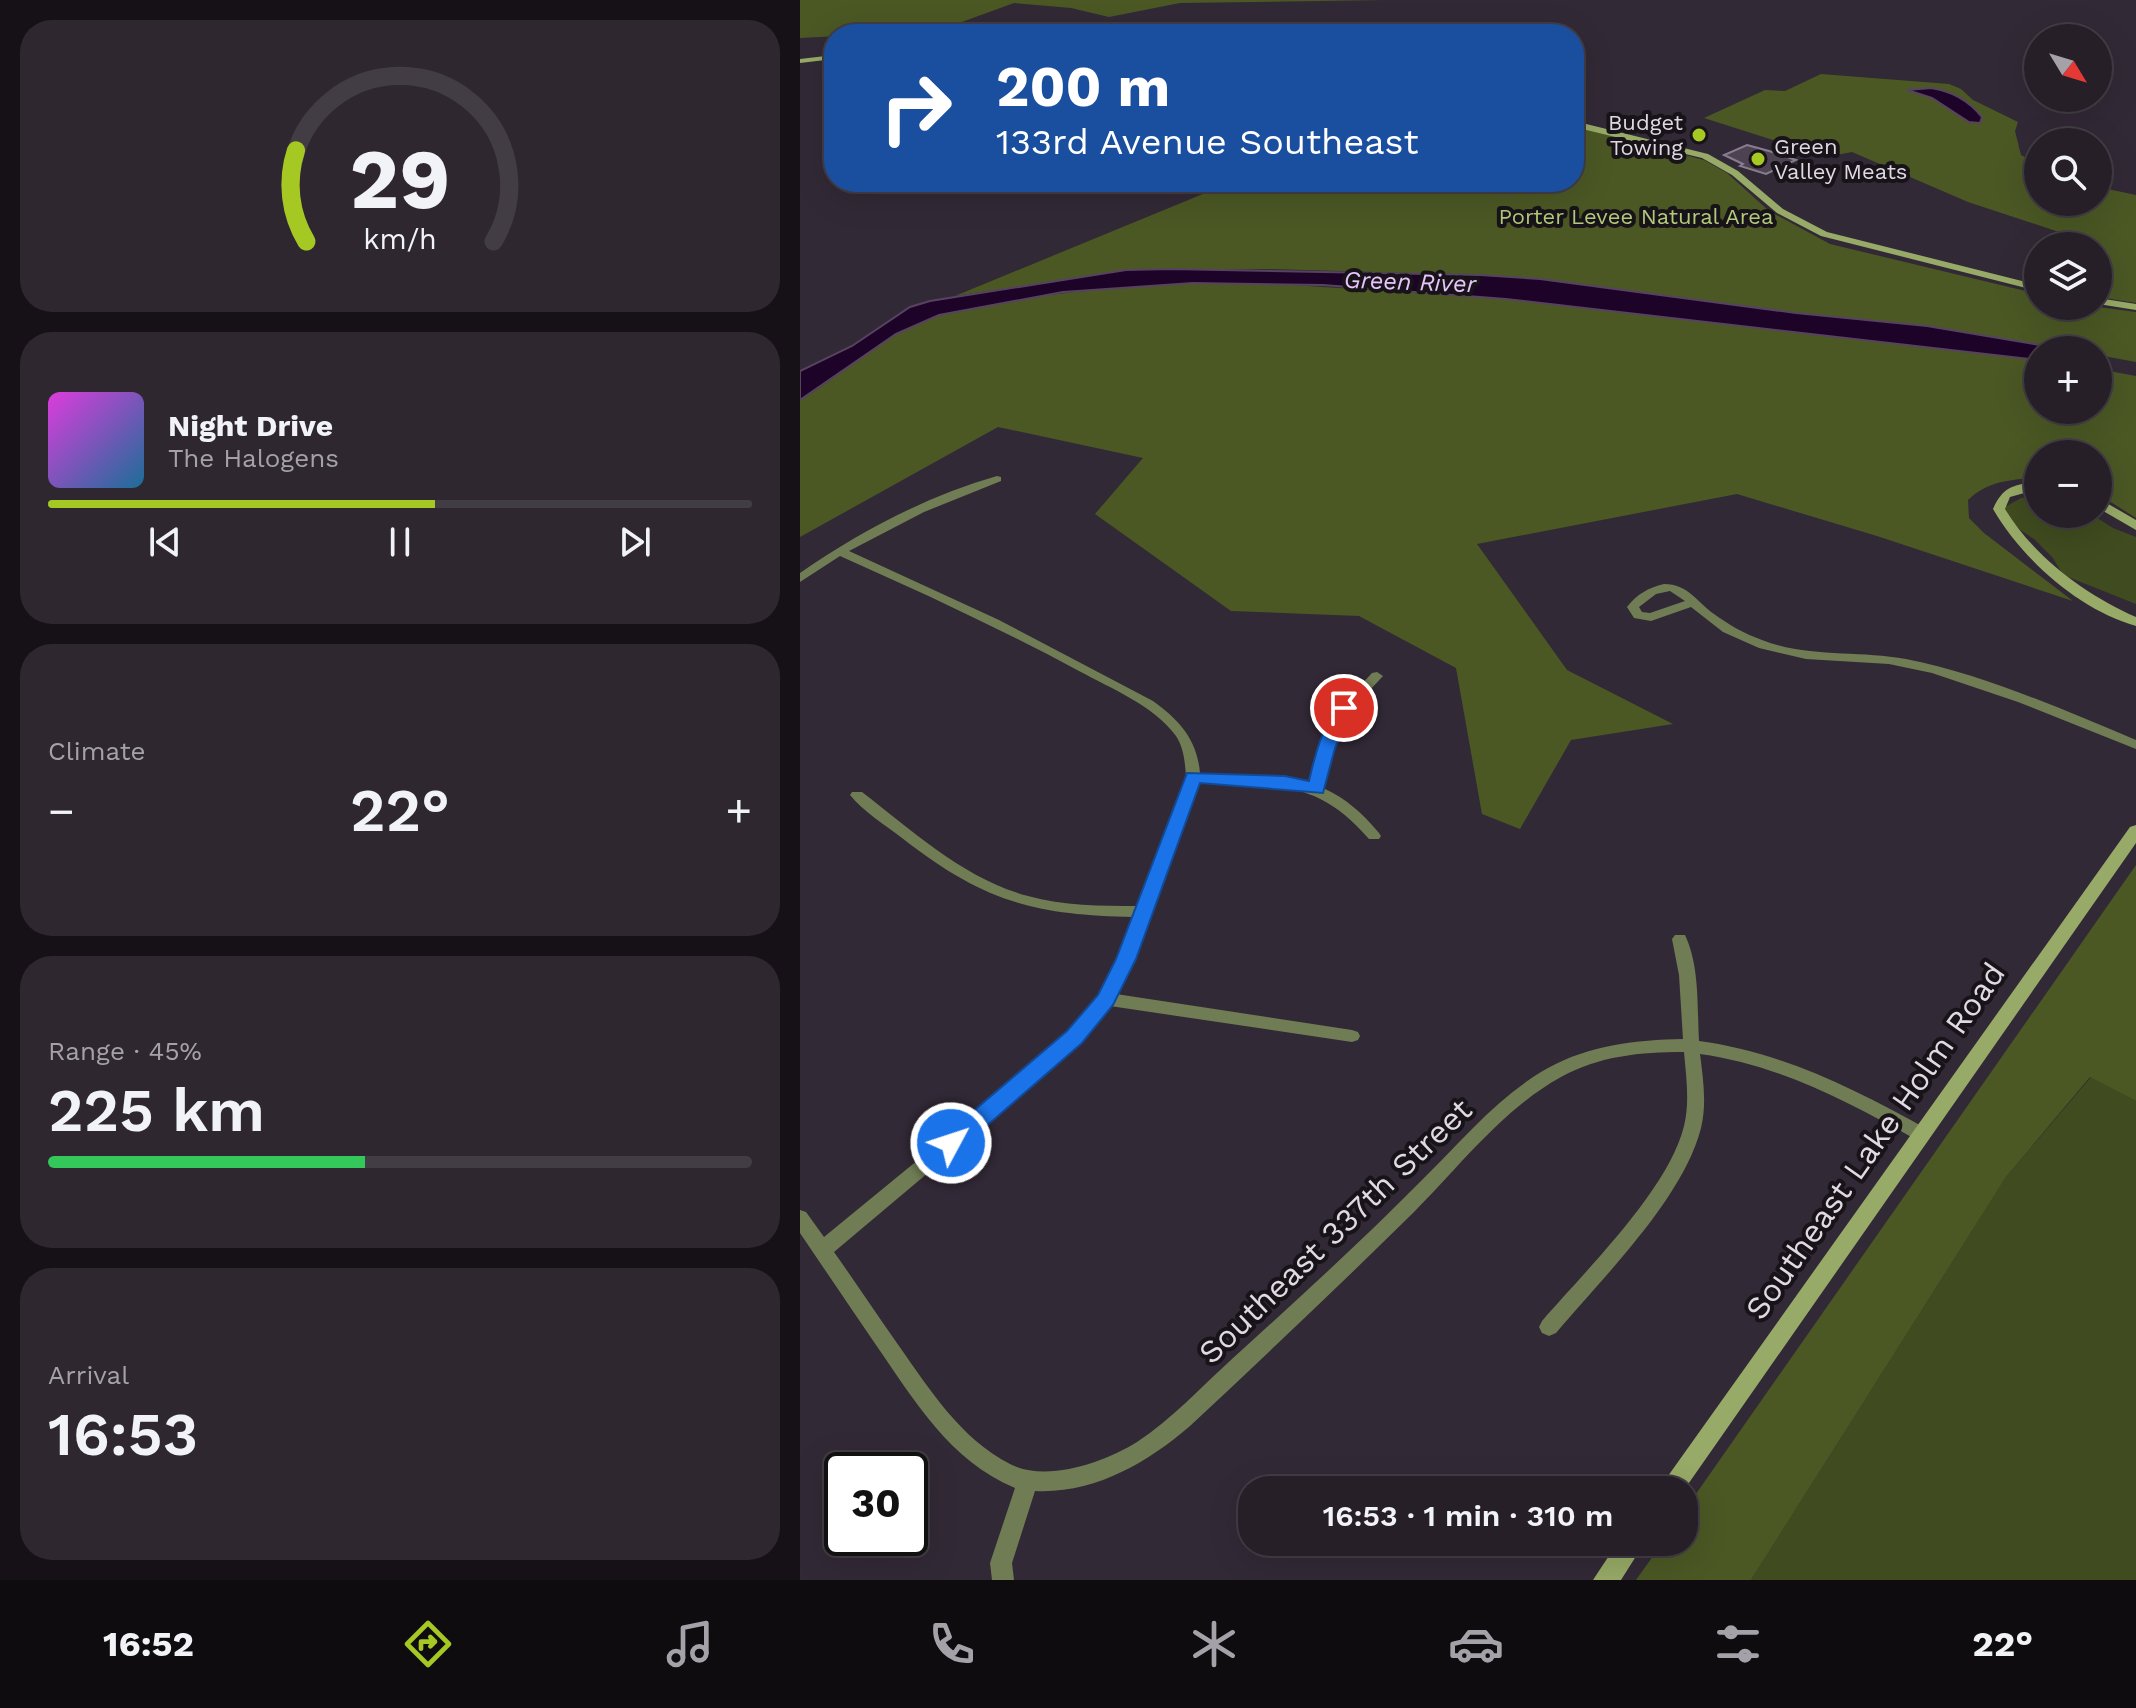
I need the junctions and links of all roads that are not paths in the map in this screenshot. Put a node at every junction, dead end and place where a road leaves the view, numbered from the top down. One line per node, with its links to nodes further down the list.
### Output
1 (824, 58): 2 (street)
2 (800, 61)
3 (1584, 126): 4 (street)
4 (2024, 284)
5 (2112, 303): 6 (street)
6 (2136, 307)
7 (997, 479): 11 (street)
8 (2024, 487): 14 (street)
9 (2112, 511): 10 (street)
10 (2136, 526)
11 (838, 551): 12 (street); 17 (street)
12 (800, 578)
13 (1693, 602): 16 (street)
14 (2136, 622)
15 (1377, 676): 18 (street)
16 (2136, 745)
17 (1193, 777): 18 (street); 22 (street)
18 (1316, 788): 21 (street)
19 (857, 795): 22 (street)
20 (2136, 831): 27 (street, Southeast Lake Holm Road)
21 (1374, 836)
22 (1143, 912): 24 (street)
23 (1680, 939): 26 (street)
24 (1106, 999): 25 (street); 29 (street)
25 (1352, 1036)
26 (1691, 1047): 27 (street, Southeast 337th Street); 30 (street); 32 (street, Southeast 337th Street)
27 (1921, 1134): 31 (street, Southeast Lake Holm Road)
28 (800, 1218): 29 (street)
29 (821, 1251): 32 (street)
30 (1549, 1327)
31 (1680, 1476)
32 (1028, 1481): 34 (street)
33 (1623, 1556): 35 (street)
34 (1003, 1580)
35 (1606, 1580)

